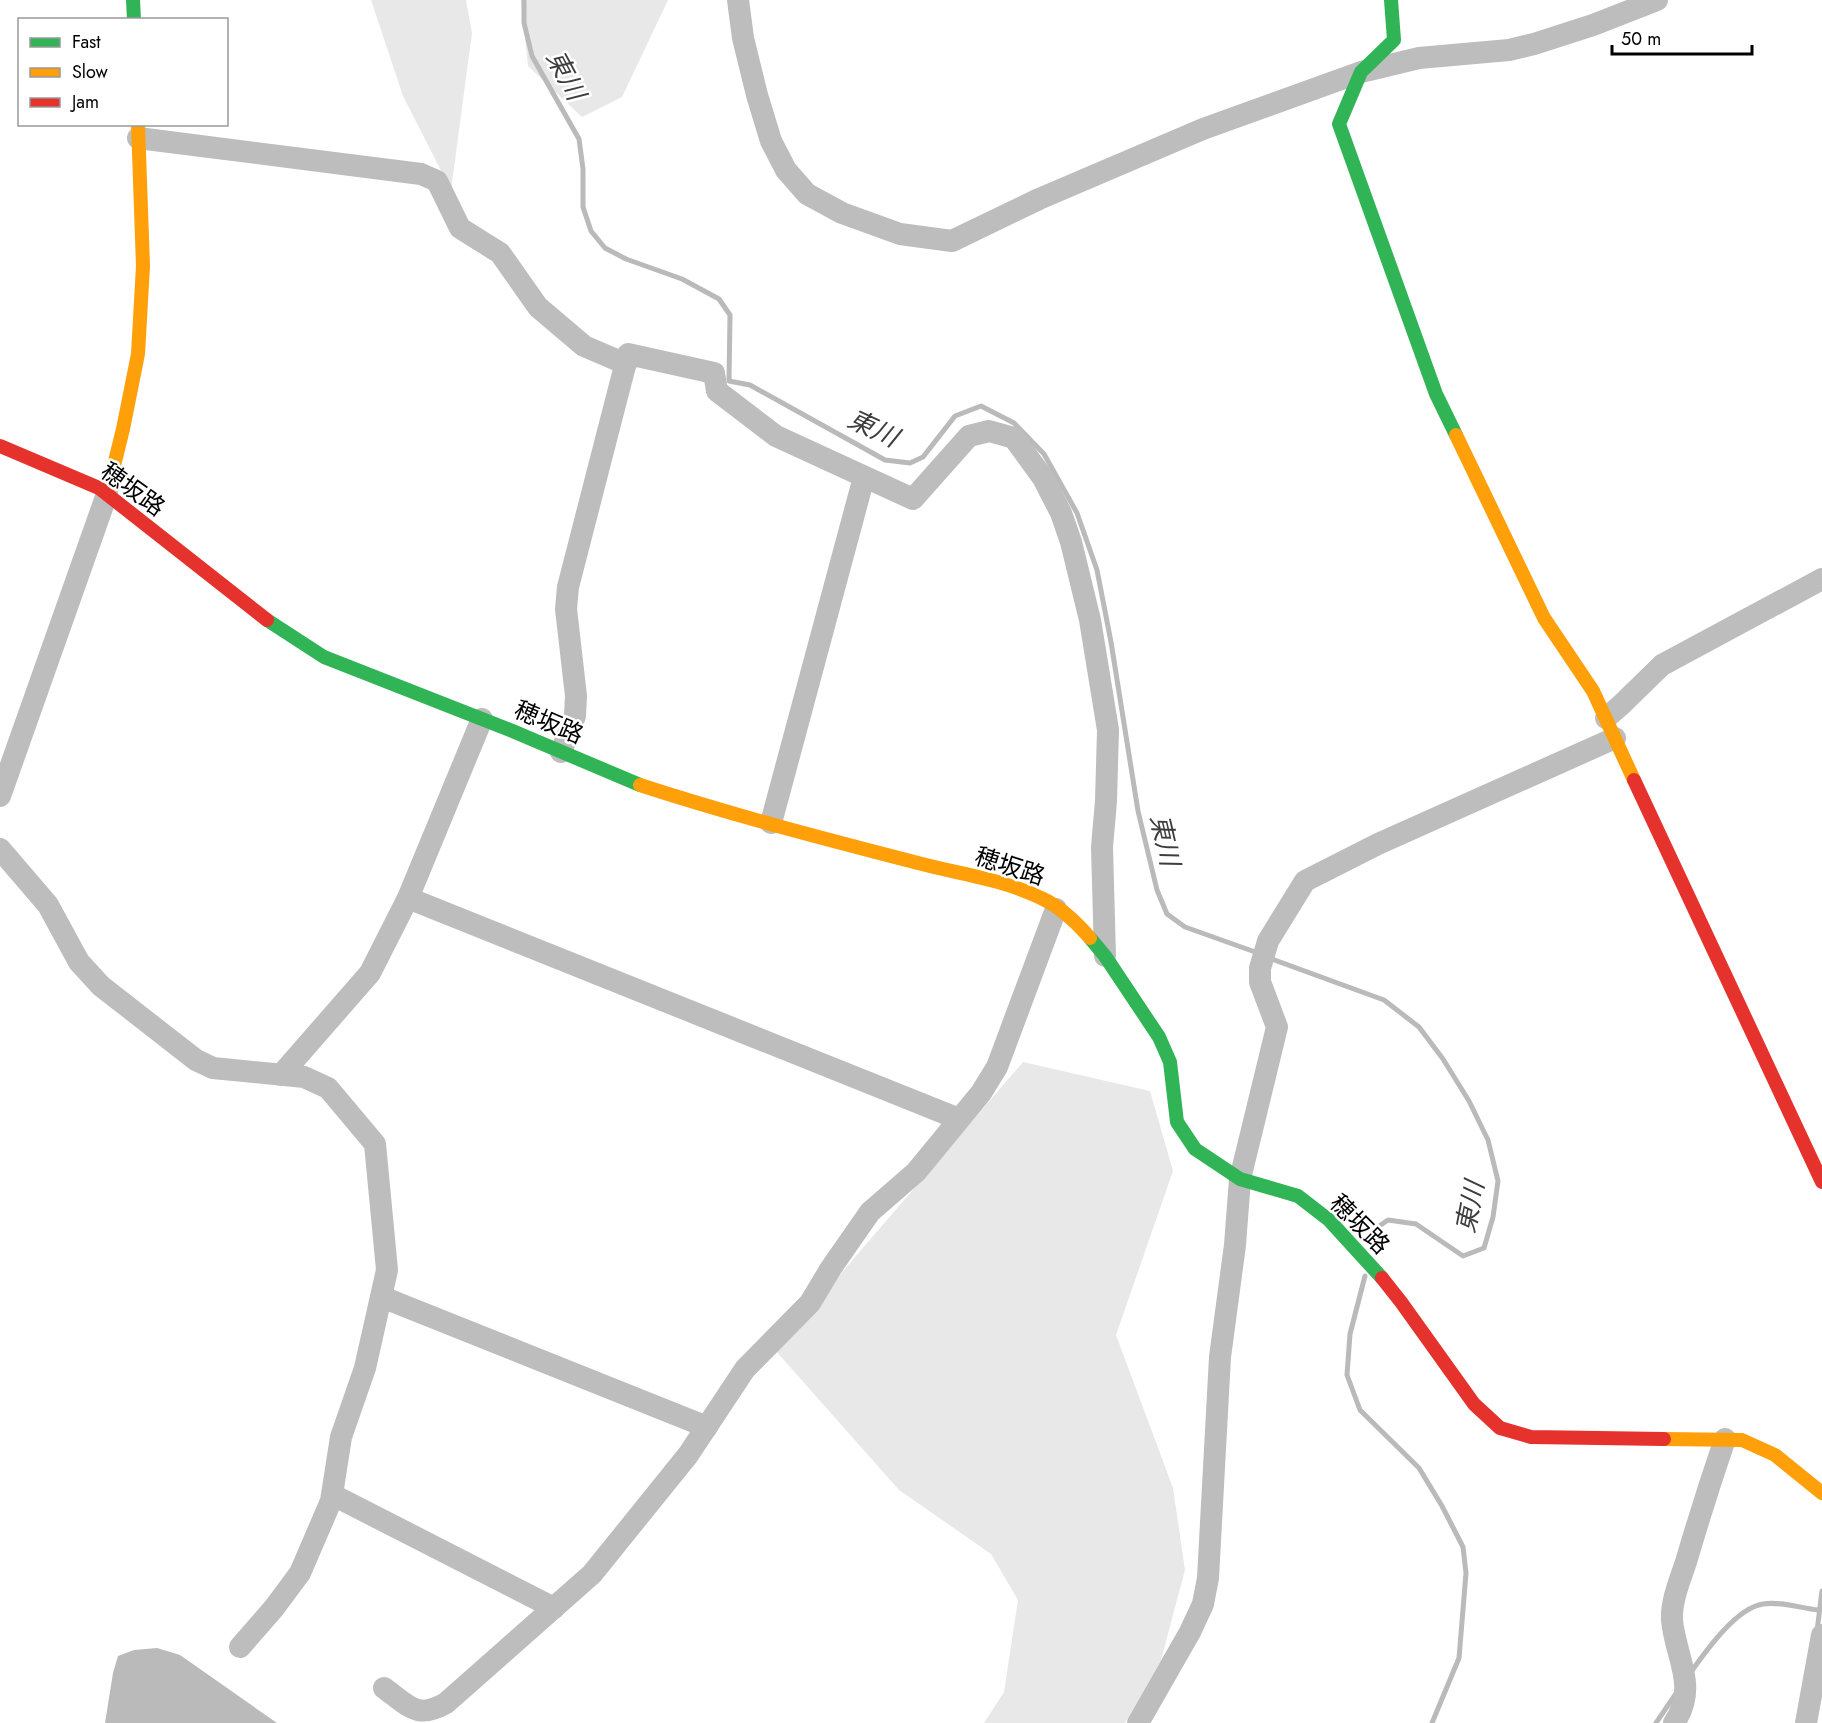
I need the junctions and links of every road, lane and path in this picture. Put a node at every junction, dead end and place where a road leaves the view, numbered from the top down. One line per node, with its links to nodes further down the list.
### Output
1 (133, 0): 5 (main road)
2 (738, 0): 6 (street)
3 (1390, 0): 6 (main road)
4 (1657, 0): 6 (street)
5 (134, 18)
6 (1361, 72): 13 (main road)
7 (138, 131): 8 (street); 11 (main road)
8 (626, 364): 10 (street); 16 (street)
9 (0, 446): 11 (main road, 穂坂路)
10 (864, 477): 18 (street); 22 (street)
11 (107, 494): 14 (main road, 穂坂路); 17 (street)
12 (1822, 579): 13 (street)
13 (1606, 717): 15 (main road)
14 (482, 719): 16 (main road, 穂坂路); 20 (street)
15 (1615, 738): 25 (street); 26 (main road)
16 (561, 752): 18 (main road, 穂坂路)
17 (0, 796)
18 (771, 823): 21 (main road, 穂坂路)
19 (0, 849): 23 (street)
20 (408, 898): 23 (street); 24 (street)
21 (1056, 909): 22 (main road, 穂坂路); 24 (street)
22 (1105, 956): 25 (main road, 穂坂路)
23 (281, 1075): 27 (street)
24 (959, 1119): 28 (street)
25 (1240, 1179): 29 (main road, 穂坂路); 36 (street)
26 (1822, 1182)
27 (382, 1297): 28 (street); 31 (street)
28 (707, 1426): 32 (street)
29 (1725, 1439): 30 (main road, 穂坂路); 37 (street)
30 (1822, 1493)
31 (333, 1495): 32 (street); 34 (street)
32 (554, 1608): 35 (street)
33 (1822, 1635): 38 (street)
34 (240, 1647)
35 (384, 1688)
36 (1138, 1723)
37 (1674, 1723)
38 (1806, 1723)

